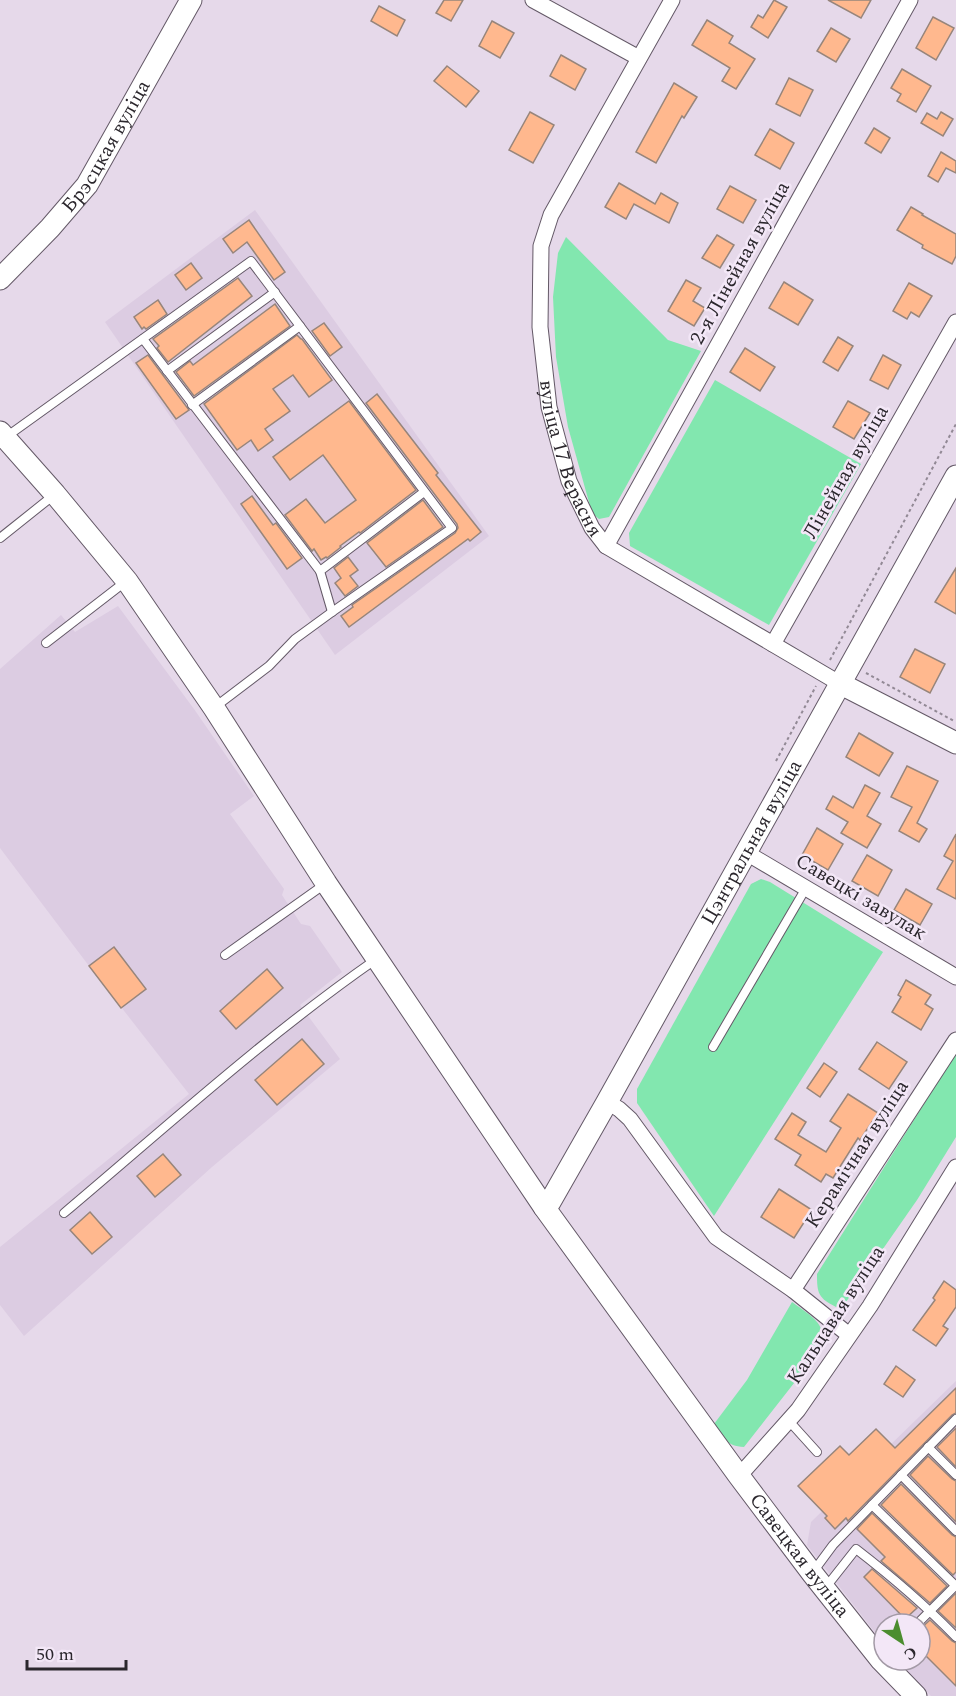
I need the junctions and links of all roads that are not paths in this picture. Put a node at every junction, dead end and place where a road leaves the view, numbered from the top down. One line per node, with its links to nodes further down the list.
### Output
1 (191, 0): 6 (street, Брэсцкая вуліца)
2 (533, 0): 5 (street)
3 (672, 0): 5 (street, вуліца 17 Верасня)
4 (910, 0): 18 (street, 2-я Лінейная вуліца)
5 (639, 58): 18 (street, вуліца 17 Верасня)
6 (0, 279)
7 (275, 292): 9 (lane); 10 (lane); 11 (lane)
8 (956, 322): 23 (street, Лінейная вуліца)
9 (300, 326): 12 (lane); 15 (lane)
10 (143, 339): 11 (lane); 13 (lane)
11 (167, 371): 12 (lane)
12 (192, 405): 19 (lane)
13 (3, 434): 16 (street, Савецкая вуліца)
14 (953, 488): 24 (street, Цэнтральная вуліца)
15 (424, 492): 19 (lane); 21 (lane)
16 (56, 494): 17 (lane); 20 (street, Савецкая вуліца)
17 (0, 538)
18 (606, 546): 23 (street, вуліца 17 Верасня)
19 (320, 571): 21 (lane)
20 (127, 581): 22 (lane); 25 (street, Савецкая вуліца)
21 (332, 612): 25 (lane)
22 (46, 643)
23 (773, 644): 24 (street, вуліца 17 Верасня)
24 (839, 683): 26 (street, вуліца 17 Верасня); 27 (street, Цэнтральная вуліца)
25 (214, 708): 28 (street, Савецкая вуліца)
26 (956, 742)
27 (745, 852): 29 (street, Савецкі завулак); 35 (street, Цэнтральная вуліца)
28 (326, 883): 30 (lane); 31 (street, Савецкая вуліца)
29 (806, 888): 32 (street, Савецкі завулак); 34 (lane)
30 (225, 955)
31 (376, 959): 37 (street, Савецкая вуліца); 38 (lane)
32 (956, 977)
33 (956, 1040): 39 (street, Керамічная вуліца)
34 (713, 1047)
35 (607, 1102): 37 (street, Цэнтральная вуліца); 39 (street)
36 (956, 1167): 40 (street, Кальцавая вуліца)
37 (544, 1207): 46 (street, Савецкая вуліца)
38 (64, 1213)
39 (793, 1290): 40 (street)
40 (849, 1335): 42 (street, Кальцавая вуліца)
41 (956, 1419): 43 (lane)
42 (789, 1421): 44 (lane); 46 (street, Кальцавая вуліца)
43 (928, 1447): 45 (lane); 47 (lane)
44 (818, 1452)
45 (901, 1475): 48 (lane); 49 (lane)
46 (739, 1476): 50 (street, Савецкая вуліца)
47 (956, 1476)
48 (872, 1504): 50 (lane); 51 (lane)
49 (956, 1531)
50 (819, 1581): 52 (lane); 54 (street, Савецкая вуліца)
51 (956, 1585): 52 (lane)
52 (930, 1611): 53 (lane)
53 (956, 1637)
54 (872, 1646)
55 (895, 1672): 56 (street, Савецкая вуліца)
56 (916, 1696)

